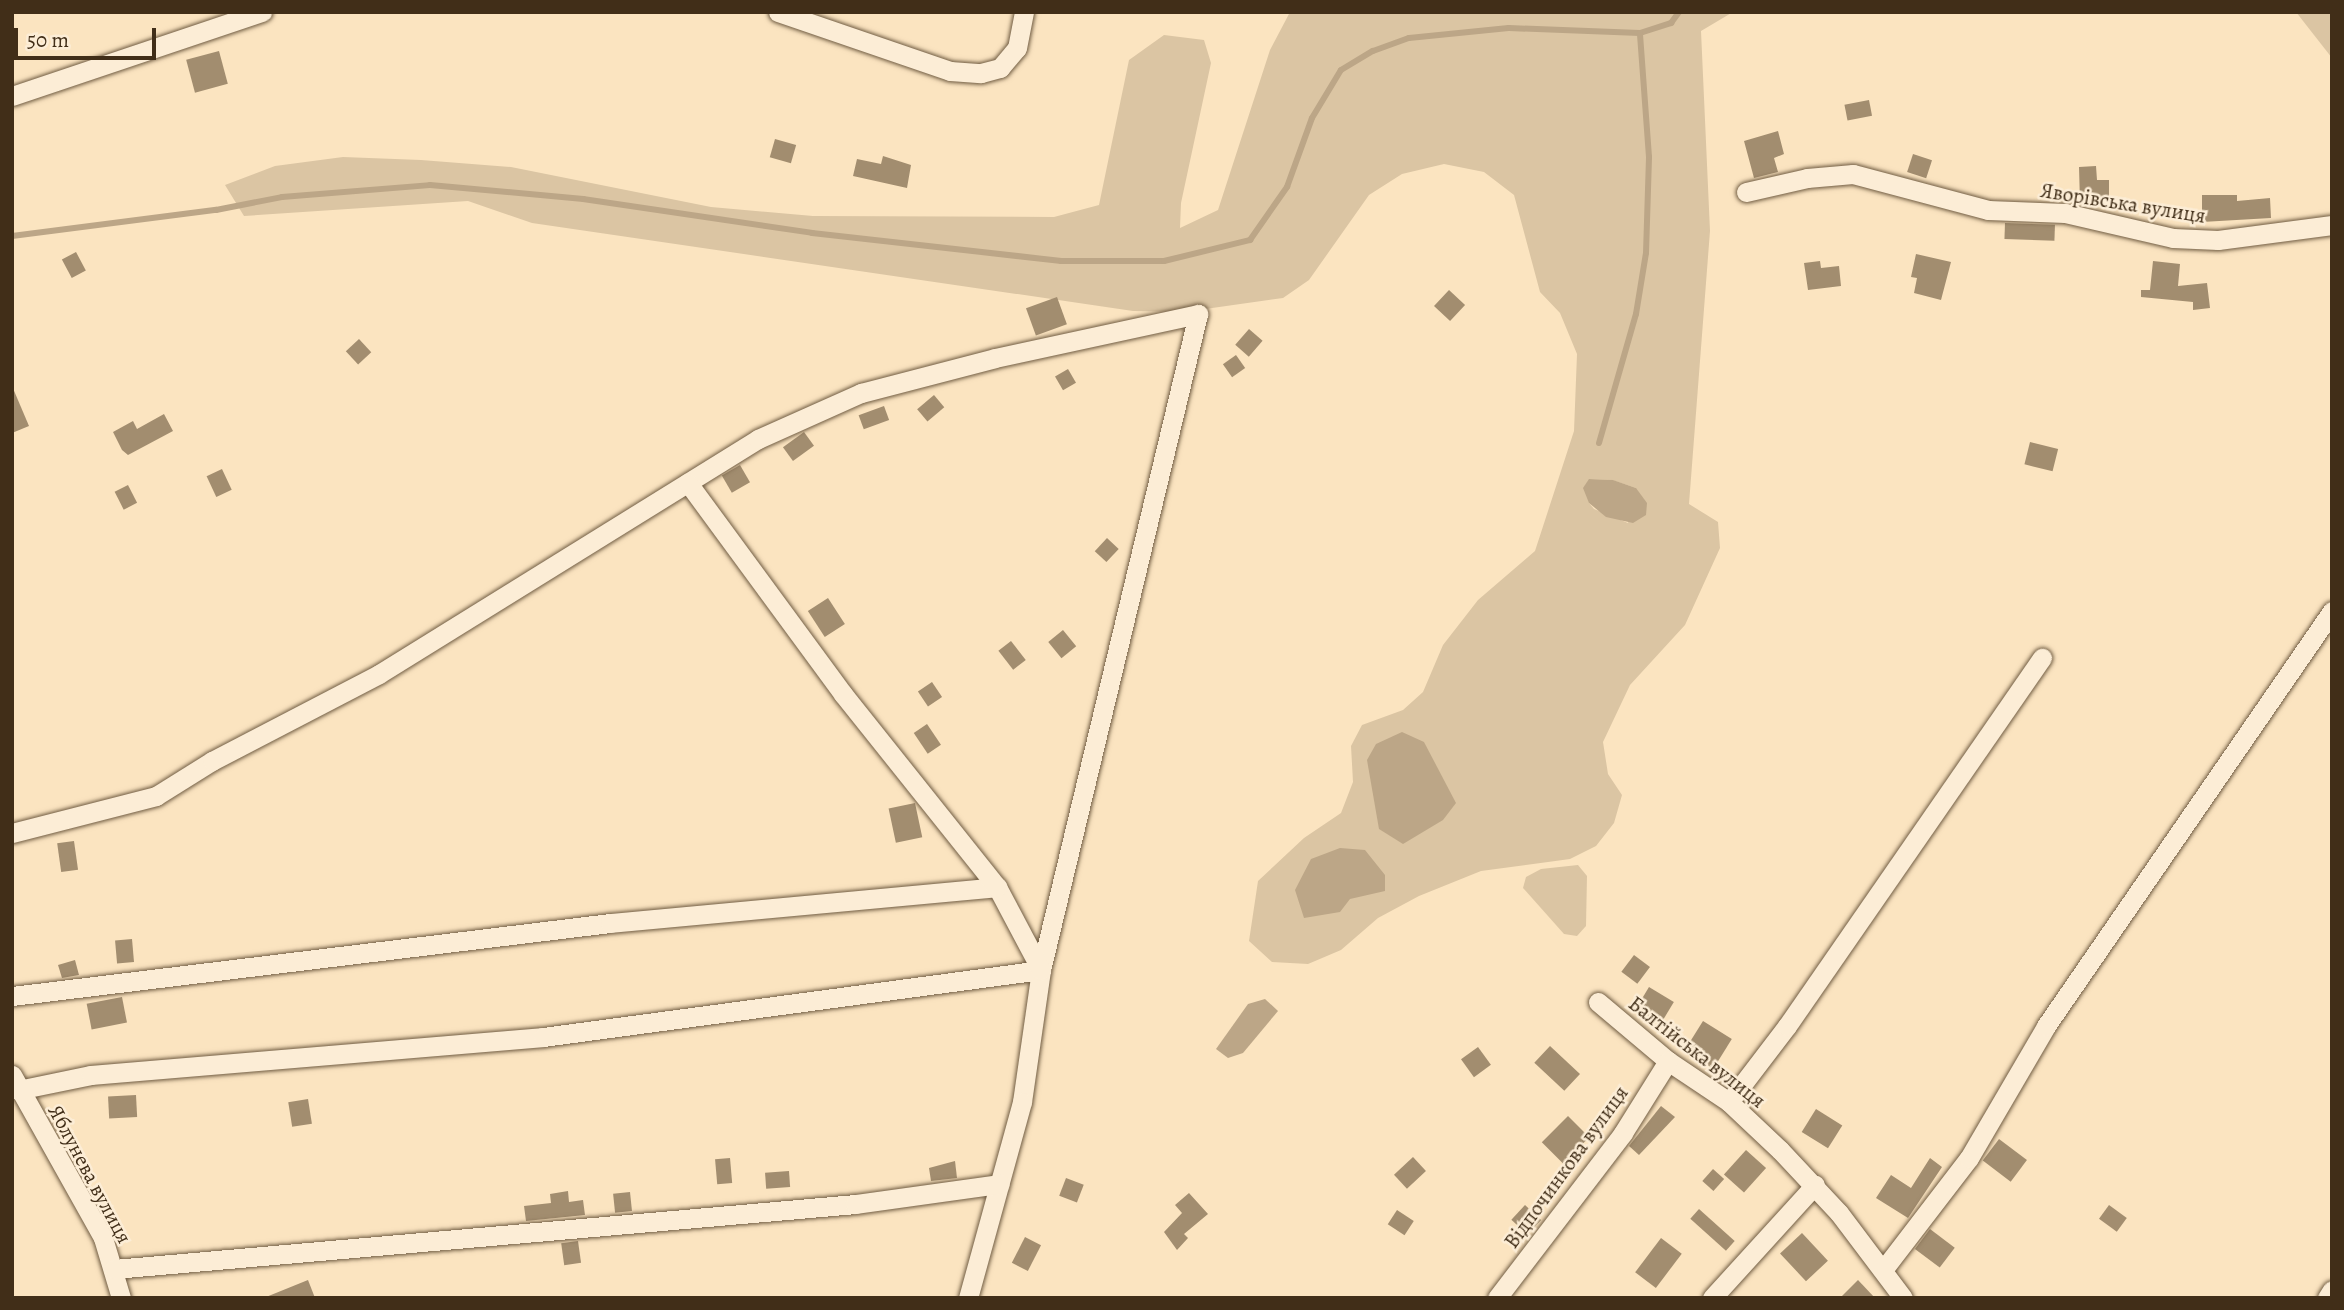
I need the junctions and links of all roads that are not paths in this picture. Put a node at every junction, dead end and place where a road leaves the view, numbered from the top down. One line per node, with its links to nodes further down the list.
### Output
1 (262, 12): 4 (street)
2 (778, 12): 3 (street)
3 (1024, 12)
4 (12, 96)
5 (1746, 192): 6 (street, Яворівська вулиця)
6 (2332, 225)
7 (688, 483): 10 (street); 11 (street); 12 (street)
8 (2332, 611): 21 (street)
9 (2042, 658): 17 (street)
10 (12, 833)
11 (997, 887): 12 (street); 13 (street)
12 (1041, 970): 16 (street); 18 (street)
13 (12, 996)
14 (1598, 1002): 15 (street, Балтійська вулиця)
15 (1668, 1061): 17 (street, Балтійська вулиця); 25 (street, Відпочинкова вулиця)
16 (15, 1083): 20 (street, Яблунева вулиця)
17 (1729, 1102): 19 (street, Балтійська вулиця)
18 (1000, 1184): 20 (street); 24 (street)
19 (1815, 1185): 21 (street, Балтійська вулиця); 26 (street)
20 (114, 1269): 23 (street, Яблунева вулиця)
21 (1883, 1270): 27 (street, Балтійська вулиця)
22 (2332, 1290): 28 (street)
23 (121, 1298)
24 (968, 1298)
25 (1497, 1298)
26 (1712, 1298)
27 (1903, 1298)
28 (2327, 1298)

